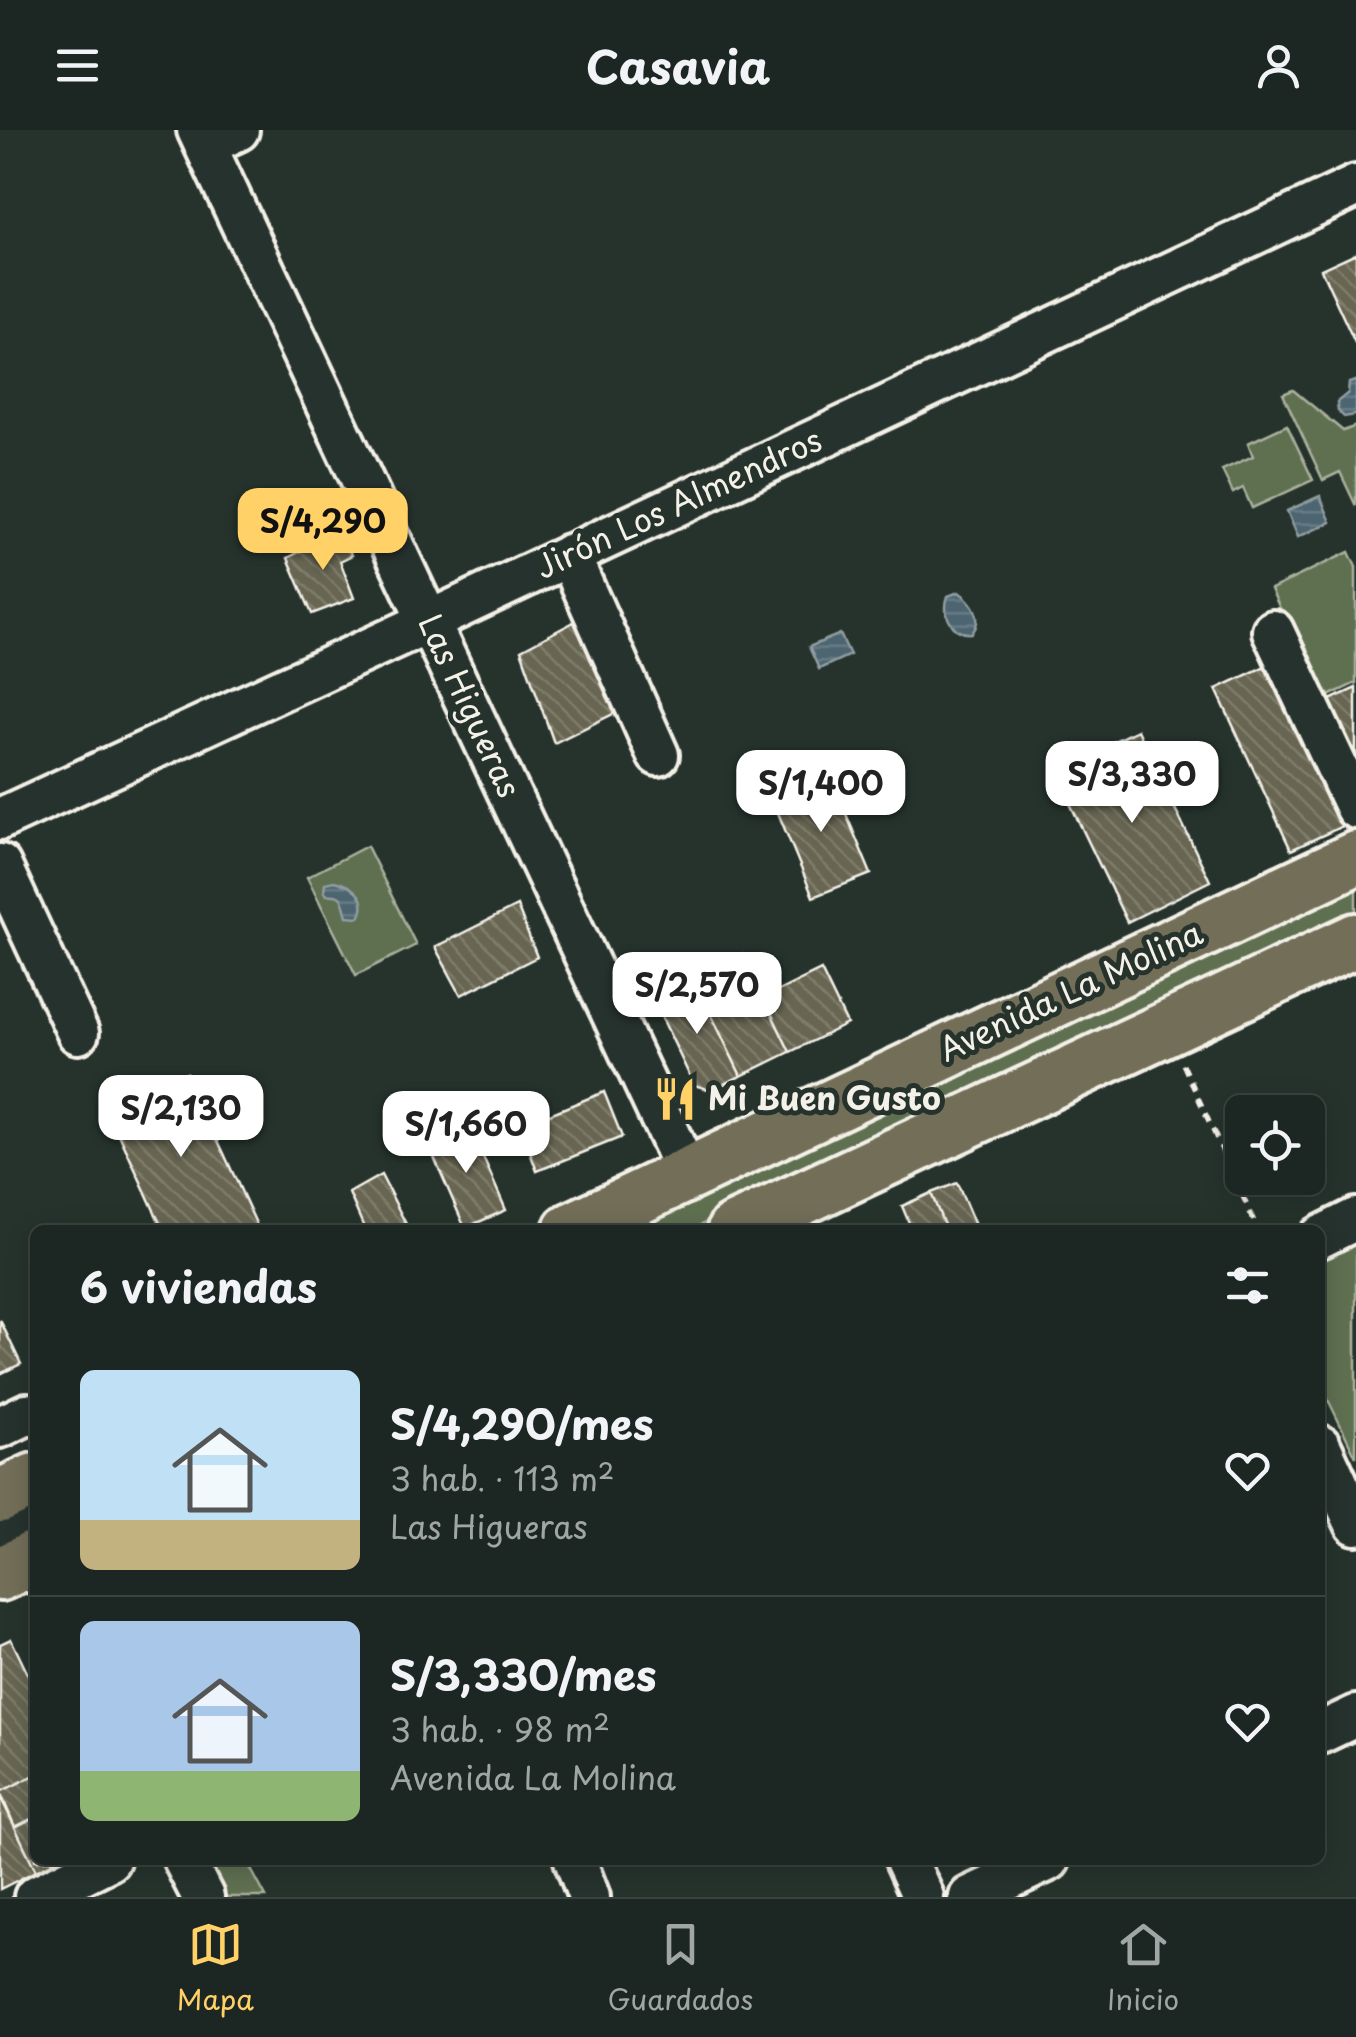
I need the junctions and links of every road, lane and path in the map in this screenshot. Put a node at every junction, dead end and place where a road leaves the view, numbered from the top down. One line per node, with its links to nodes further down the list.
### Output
1 (214, 135): 4 (street, Las Higueras)
2 (1356, 186): 3 (street, Jirón Los Almendros)
3 (569, 555): 4 (street, Jirón Los Almendros); 6 (street)
4 (430, 621): 8 (street, Jirón Los Almendros); 14 (street, Las Higueras)
5 (1273, 630): 7 (street)
6 (658, 755)
7 (1356, 808)
8 (0, 820)
9 (1356, 858): 14 (main road, Avenida La Molina)
10 (0, 864): 13 (street)
11 (1356, 940): 12 (main road)
12 (1166, 1028): 17 (main road); 18 (path)
13 (78, 1033)
14 (687, 1174): 16 (main road, Avenida La Molina)
15 (1356, 1220): 19 (street)
16 (580, 1225)
17 (745, 1225)
18 (1256, 1225)
19 (1325, 1235)
20 (1325, 1468): 23 (street)
21 (30, 1483): 22 (main road)
22 (0, 1498): 24 (street)
23 (1356, 1524)
24 (25, 1566)
25 (1356, 1716): 26 (street)
26 (1325, 1731)
27 (99, 1865): 32 (street)
28 (187, 1865): 33 (street)
29 (577, 1865): 34 (street)
30 (908, 1865): 35 (street)
31 (1038, 1865): 36 (street)
32 (35, 1897)
33 (203, 1897)
34 (589, 1897)
35 (922, 1897)
36 (970, 1897)

